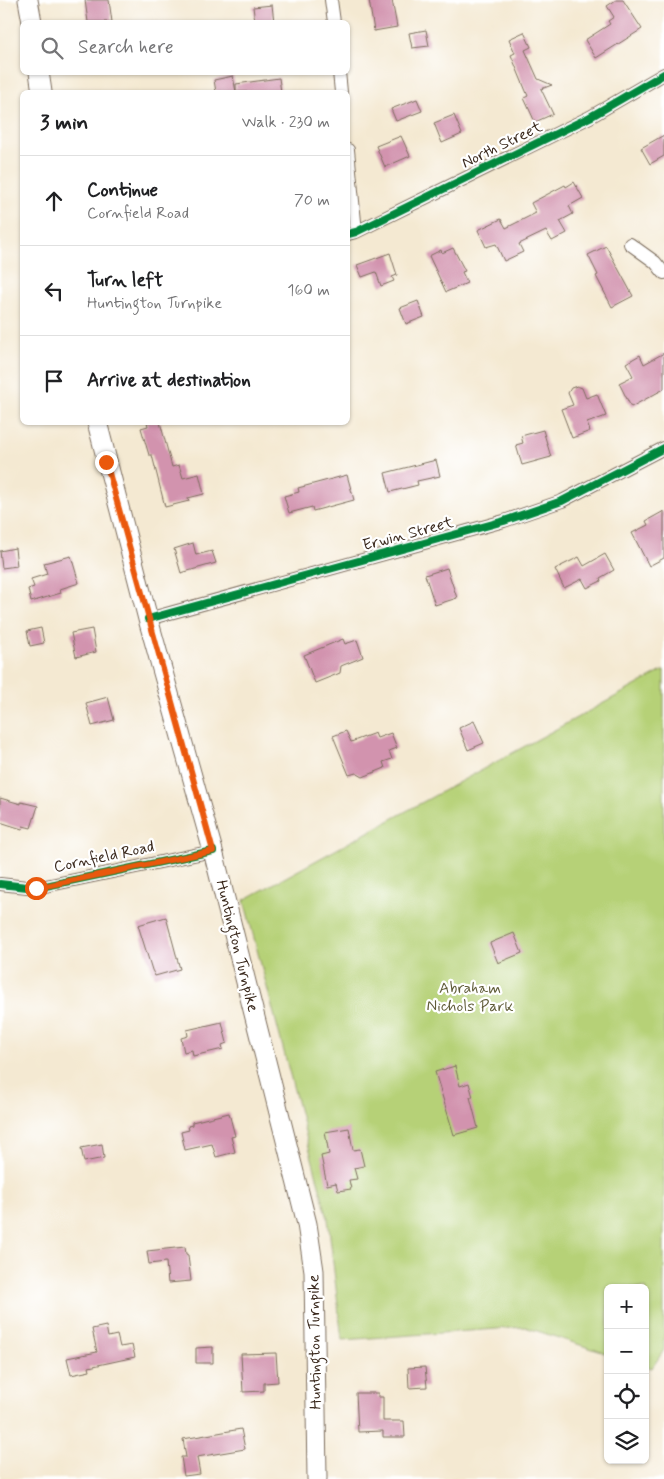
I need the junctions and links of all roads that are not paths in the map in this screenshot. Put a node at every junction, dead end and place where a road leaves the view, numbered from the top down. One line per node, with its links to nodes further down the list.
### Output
1 (28, 0): 3 (main road)
2 (331, 0): 4 (street)
3 (32, 20)
4 (334, 20)
5 (664, 74): 11 (street, North Street)
6 (39, 75): 8 (main road)
7 (339, 75): 9 (street)
8 (42, 90)
9 (341, 90)
10 (350, 192): 11 (street)
11 (352, 233)
12 (630, 244): 13 (street)
13 (664, 273)
14 (98, 425): 16 (main road, Huntington Turnpike)
15 (664, 448): 16 (street, Erwin Street)
16 (148, 619): 17 (main road, Huntington Turnpike)
17 (213, 851): 18 (street, Cornfield Road); 19 (main road, Huntington Turnpike)
18 (0, 884)
19 (317, 1479)

